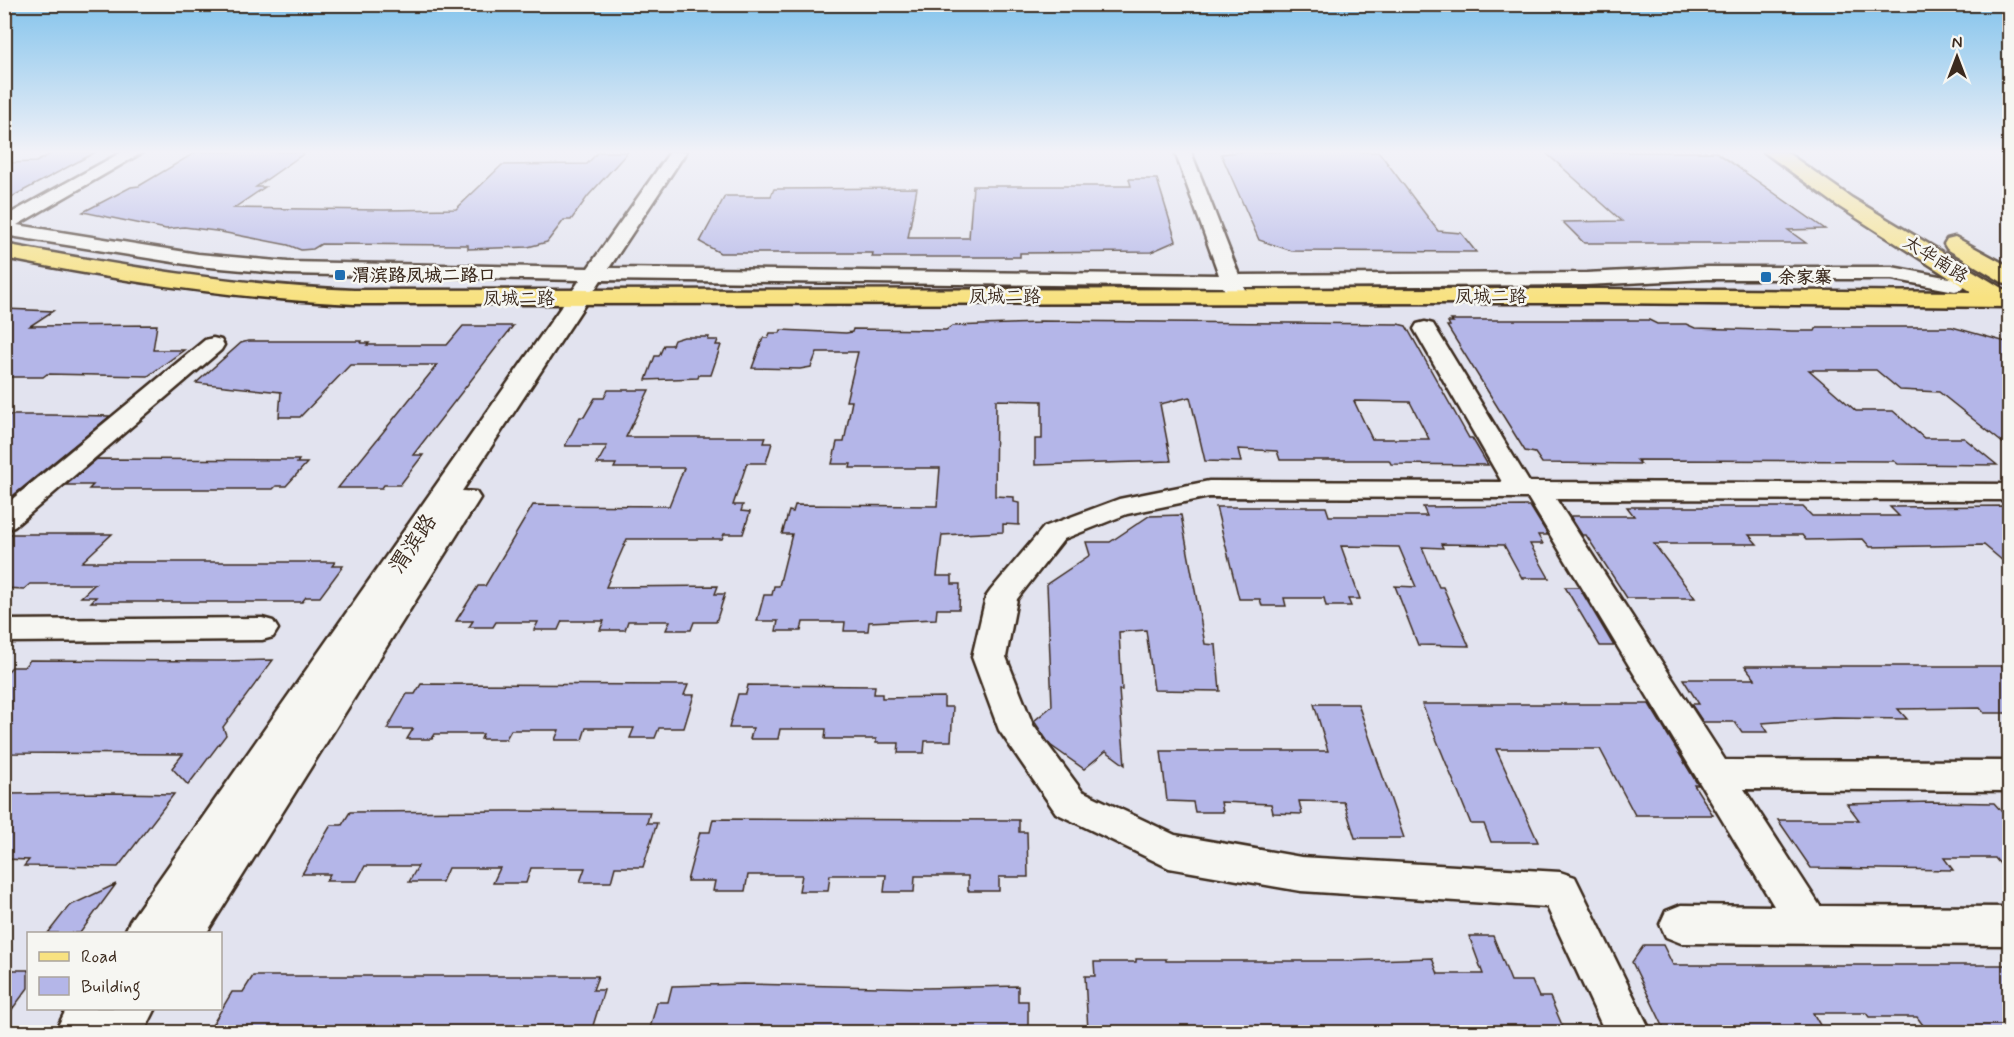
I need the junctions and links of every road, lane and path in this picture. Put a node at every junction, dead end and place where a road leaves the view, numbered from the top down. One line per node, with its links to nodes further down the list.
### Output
1 (50, 200): 6 (street)
2 (649, 200): 11 (street, 渭滨路)
3 (661, 200): 11 (street, 渭滨路)
4 (1201, 200): 12 (street)
5 (1843, 200): 10 (main road, 太华南路)
6 (4, 227): 11 (street)
7 (1936, 233): 13 (main road, 太华南路)
8 (4, 242): 11 (main road, 凤城二路)
9 (4, 251): 11 (main road, 凤城二路)
10 (1978, 285): 12 (main road, 凤城二路); 13 (main road, 凤城二路)
11 (598, 286): 12 (main road, 凤城二路); 12 (street); 26 (street, 渭滨路); 27 (street, 渭滨路)
12 (1234, 288): 13 (main road, 凤城二路)
13 (2008, 293)
14 (1425, 329): 16 (street)
15 (213, 345): 18 (street)
16 (1528, 490): 17 (street); 21 (street); 32 (street)
17 (2010, 492)
18 (4, 521)
19 (262, 629): 20 (street)
20 (4, 631)
21 (1714, 774): 22 (street); 24 (street)
22 (2010, 776)
23 (1681, 924): 24 (street)
24 (1808, 924): 25 (street)
25 (2010, 926)
26 (147, 932)
27 (183, 932)
28 (93, 1010): 30 (street)
29 (133, 1010): 31 (street)
30 (78, 1032)
31 (118, 1032)
32 (1628, 1032)

